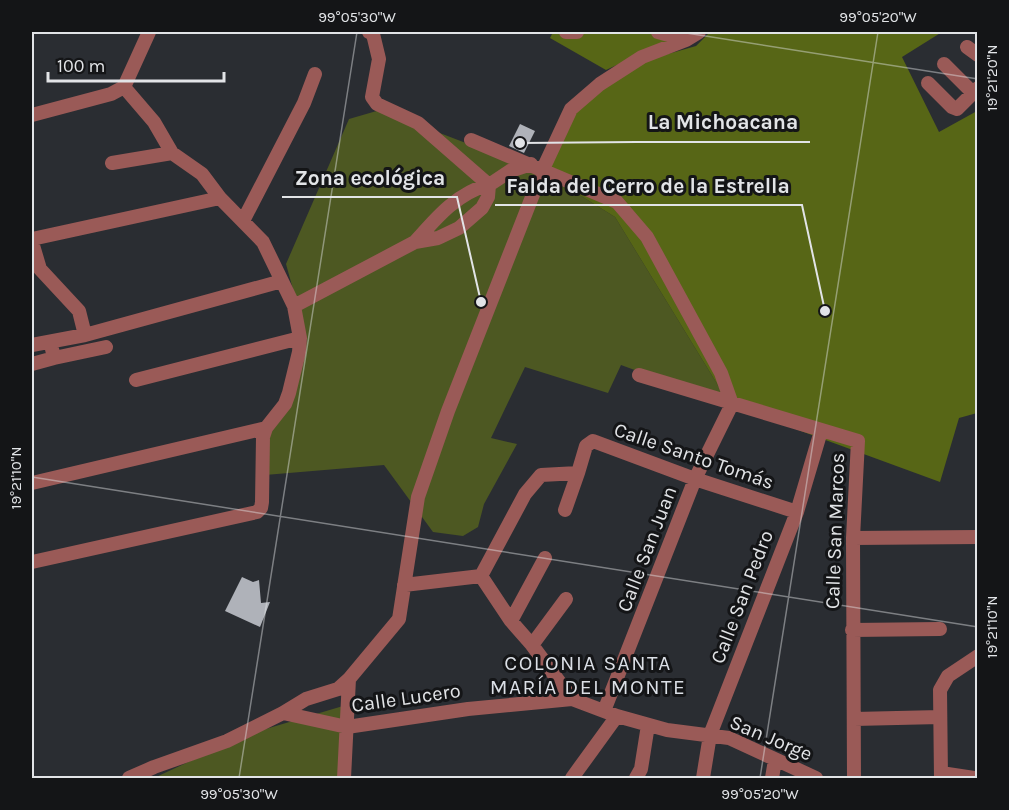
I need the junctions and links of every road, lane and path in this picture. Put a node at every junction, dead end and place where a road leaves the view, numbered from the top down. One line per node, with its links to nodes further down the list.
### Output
1 (149, 32): 11 (street)
2 (369, 32): 18 (street)
3 (566, 32): 4 (street)
4 (577, 32)
5 (658, 32): 7 (street)
6 (699, 32): 7 (street)
7 (686, 40): 17 (street)
8 (944, 64): 12 (street)
9 (315, 74): 20 (street)
10 (928, 83): 12 (street)
11 (124, 87): 13 (street); 15 (street)
12 (975, 91)
13 (32, 115)
14 (471, 140): 17 (street)
15 (172, 153): 16 (street); 19 (street)
16 (112, 163)
17 (537, 167): 18 (street); 34 (street); 47 (street)
18 (489, 185): 22 (street); 22 (street)
19 (220, 198): 20 (street); 21 (street)
20 (243, 221): 23 (street)
21 (32, 240): 25 (street)
22 (415, 242): 24 (street)
23 (282, 280): 24 (street); 25 (street)
24 (294, 306): 26 (street)
25 (85, 335): 27 (street)
26 (300, 338): 33 (street); 35 (street)
27 (50, 342): 28 (street); 30 (street)
28 (32, 345)
29 (106, 347): 30 (street)
30 (54, 358): 31 (street)
31 (32, 364)
32 (639, 375): 34 (street, Calle San Marcos)
33 (136, 381)
34 (732, 404): 36 (street, Calle San Marcos); 38 (street, Calle San Juan)
35 (267, 428): 39 (street); 45 (street)
36 (821, 431): 41 (street, Calle San Pedro); 43 (street, Calle San Marcos)
37 (578, 473): 38 (street, Calle Santo Tomás); 40 (street); 46 (street)
38 (695, 479): 41 (street, Calle Santo Tomás); 59 (street, Calle San Juan)
39 (32, 483)
40 (565, 510)
41 (797, 512): 64 (street, Calle San Pedro)
42 (978, 537): 43 (street)
43 (853, 538): 51 (street, Calle San Marcos)
44 (545, 558): 49 (street)
45 (32, 562)
46 (481, 576): 47 (street); 49 (street)
47 (404, 585): 56 (street)
48 (566, 599): 52 (street)
49 (511, 621): 52 (street)
50 (940, 629): 51 (street)
51 (852, 630): 61 (street, Calle San Marcos)
52 (532, 645): 57 (street)
53 (978, 656): 54 (street)
54 (964, 665): 55 (street); 60 (street)
55 (978, 674)
56 (349, 680): 58 (street); 63 (street)
57 (572, 699): 59 (street, San Jorge); 63 (street, Calle Lucero)
58 (283, 713): 63 (street, Calle Lucero); 67 (street)
59 (610, 714): 62 (street, San Jorge); 69 (street, Calle San Juan)
60 (940, 717): 61 (street); 66 (street)
61 (854, 719): 74 (street, Calle San Marcos)
62 (648, 725): 64 (street, San Jorge); 70 (street)
63 (347, 727): 68 (street)
64 (710, 735): 65 (street, San Jorge); 71 (street, Calle San Pedro)
65 (775, 760): 72 (street); 73 (street, San Jorge)
66 (941, 776): 75 (street)
67 (129, 778)
68 (344, 778)
69 (572, 778)
70 (636, 778)
71 (703, 778)
72 (772, 778)
73 (816, 778)
74 (854, 778)
75 (974, 778)

